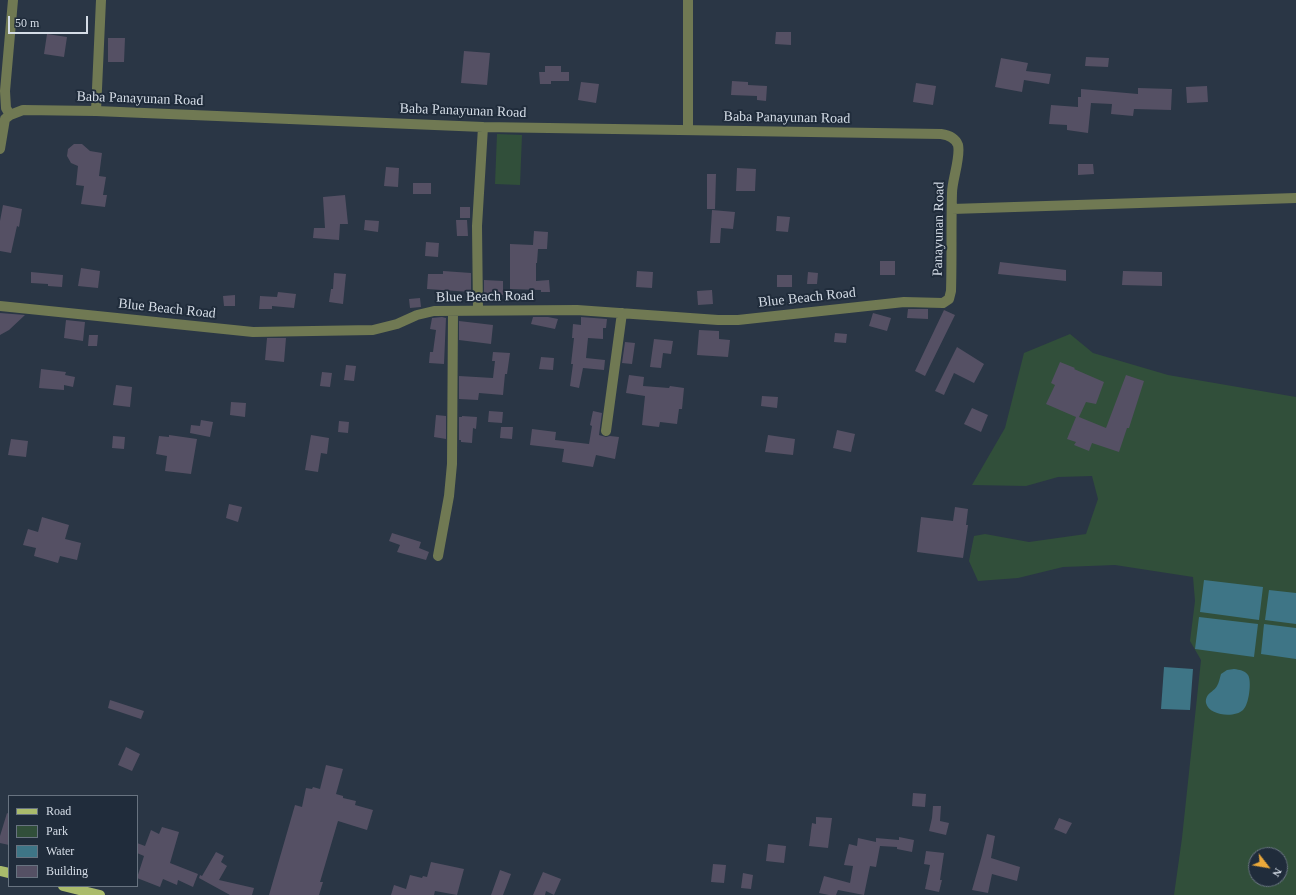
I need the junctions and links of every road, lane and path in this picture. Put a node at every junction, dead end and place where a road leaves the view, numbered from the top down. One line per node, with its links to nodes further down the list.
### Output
1 (13, 0): 5 (street)
2 (101, 0): 4 (street)
3 (688, 0): 7 (street)
4 (96, 112): 5 (street, Baba Panayunan Road); 6 (street, Baba Panayunan Road)
5 (10, 114): 9 (street)
6 (483, 127): 7 (street, Baba Panayunan Road); 15 (street)
7 (688, 130): 8 (street, Baba Panayunan Road)
8 (953, 138): 11 (street, Panayunan Road)
9 (0, 149)
10 (1296, 198): 11 (street)
11 (952, 209): 12 (street, Panayunan Road)
12 (949, 299): 16 (street, Blue Beach Road)
13 (0, 306): 14 (street, Blue Beach Road)
14 (453, 310): 15 (street, Blue Beach Road); 18 (street)
15 (478, 310): 16 (street, Blue Beach Road)
16 (622, 313): 17 (street)
17 (606, 430)
18 (438, 556)
19 (67, 887): 20 (main road)
20 (100, 895)

